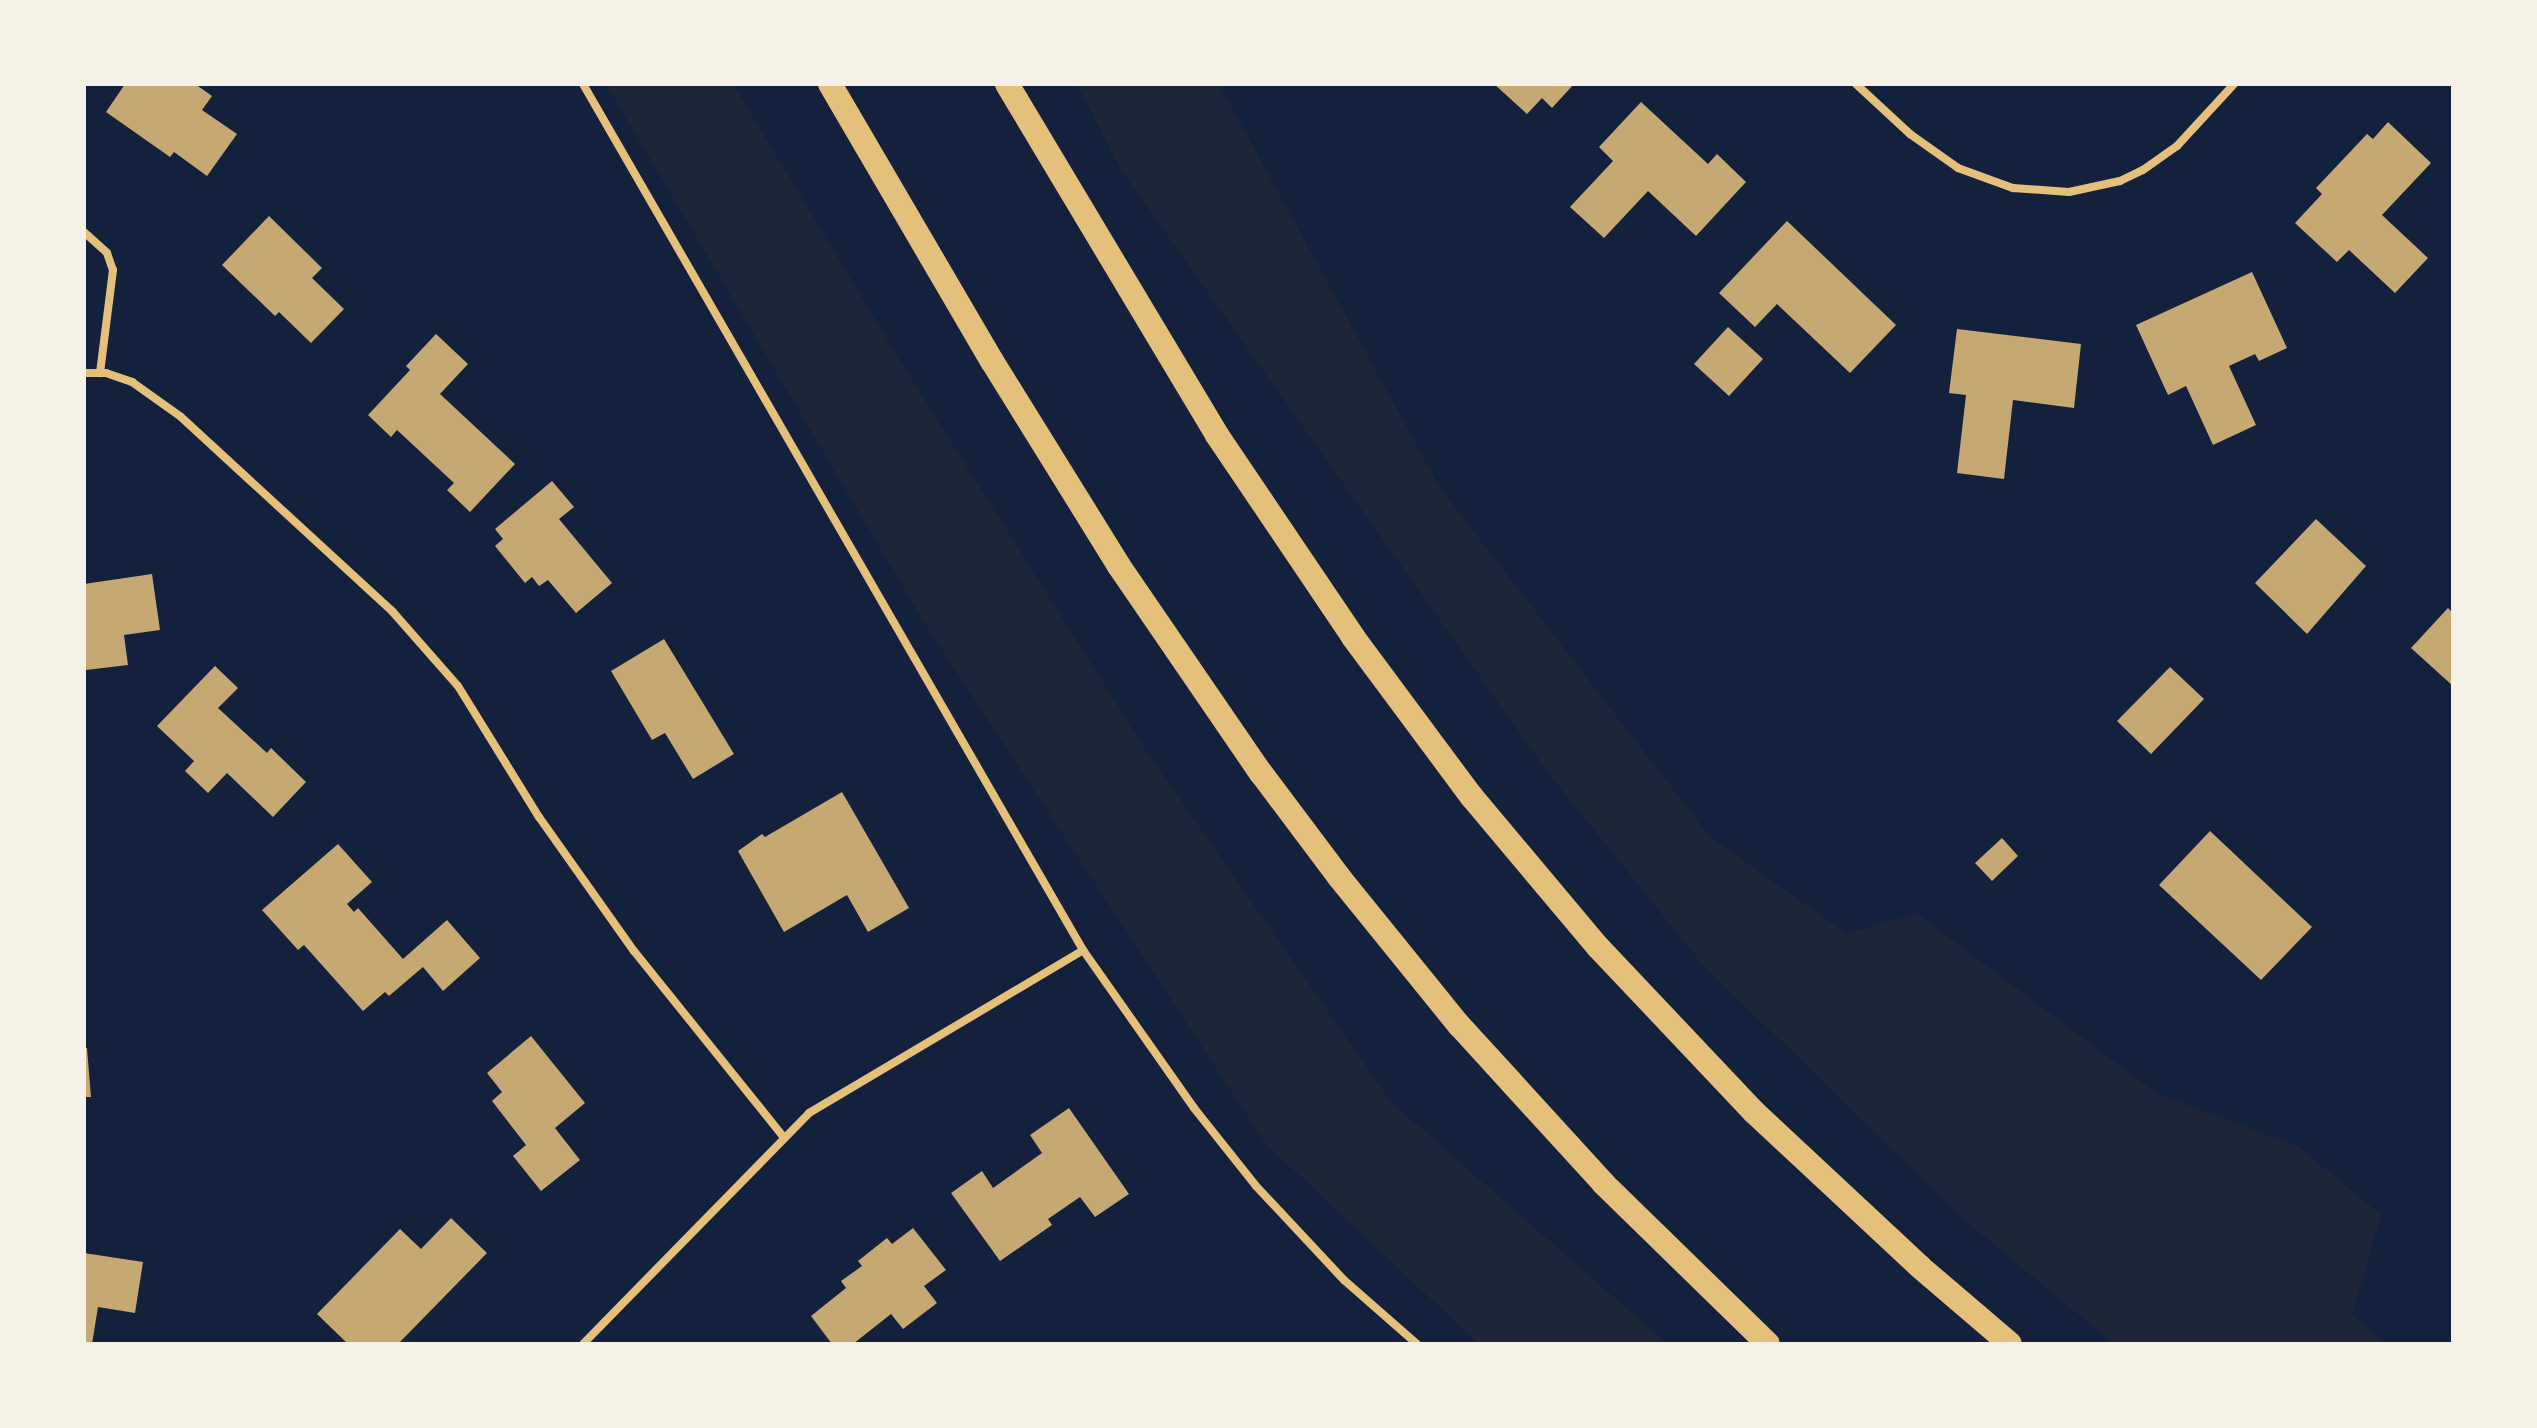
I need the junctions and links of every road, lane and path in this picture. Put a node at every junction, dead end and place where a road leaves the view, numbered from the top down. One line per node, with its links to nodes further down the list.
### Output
1 (583, 84): 9 (street)
2 (830, 84): 13 (highway)
3 (1007, 84): 14 (highway)
4 (1856, 84): 5 (street)
5 (2234, 84)
6 (84, 232): 8 (street)
7 (84, 373): 8 (street)
8 (100, 373): 10 (street)
9 (1083, 950): 10 (street); 12 (street)
10 (783, 1136): 11 (street)
11 (583, 1344)
12 (1417, 1344)
13 (1768, 1344)
14 (2010, 1344)

